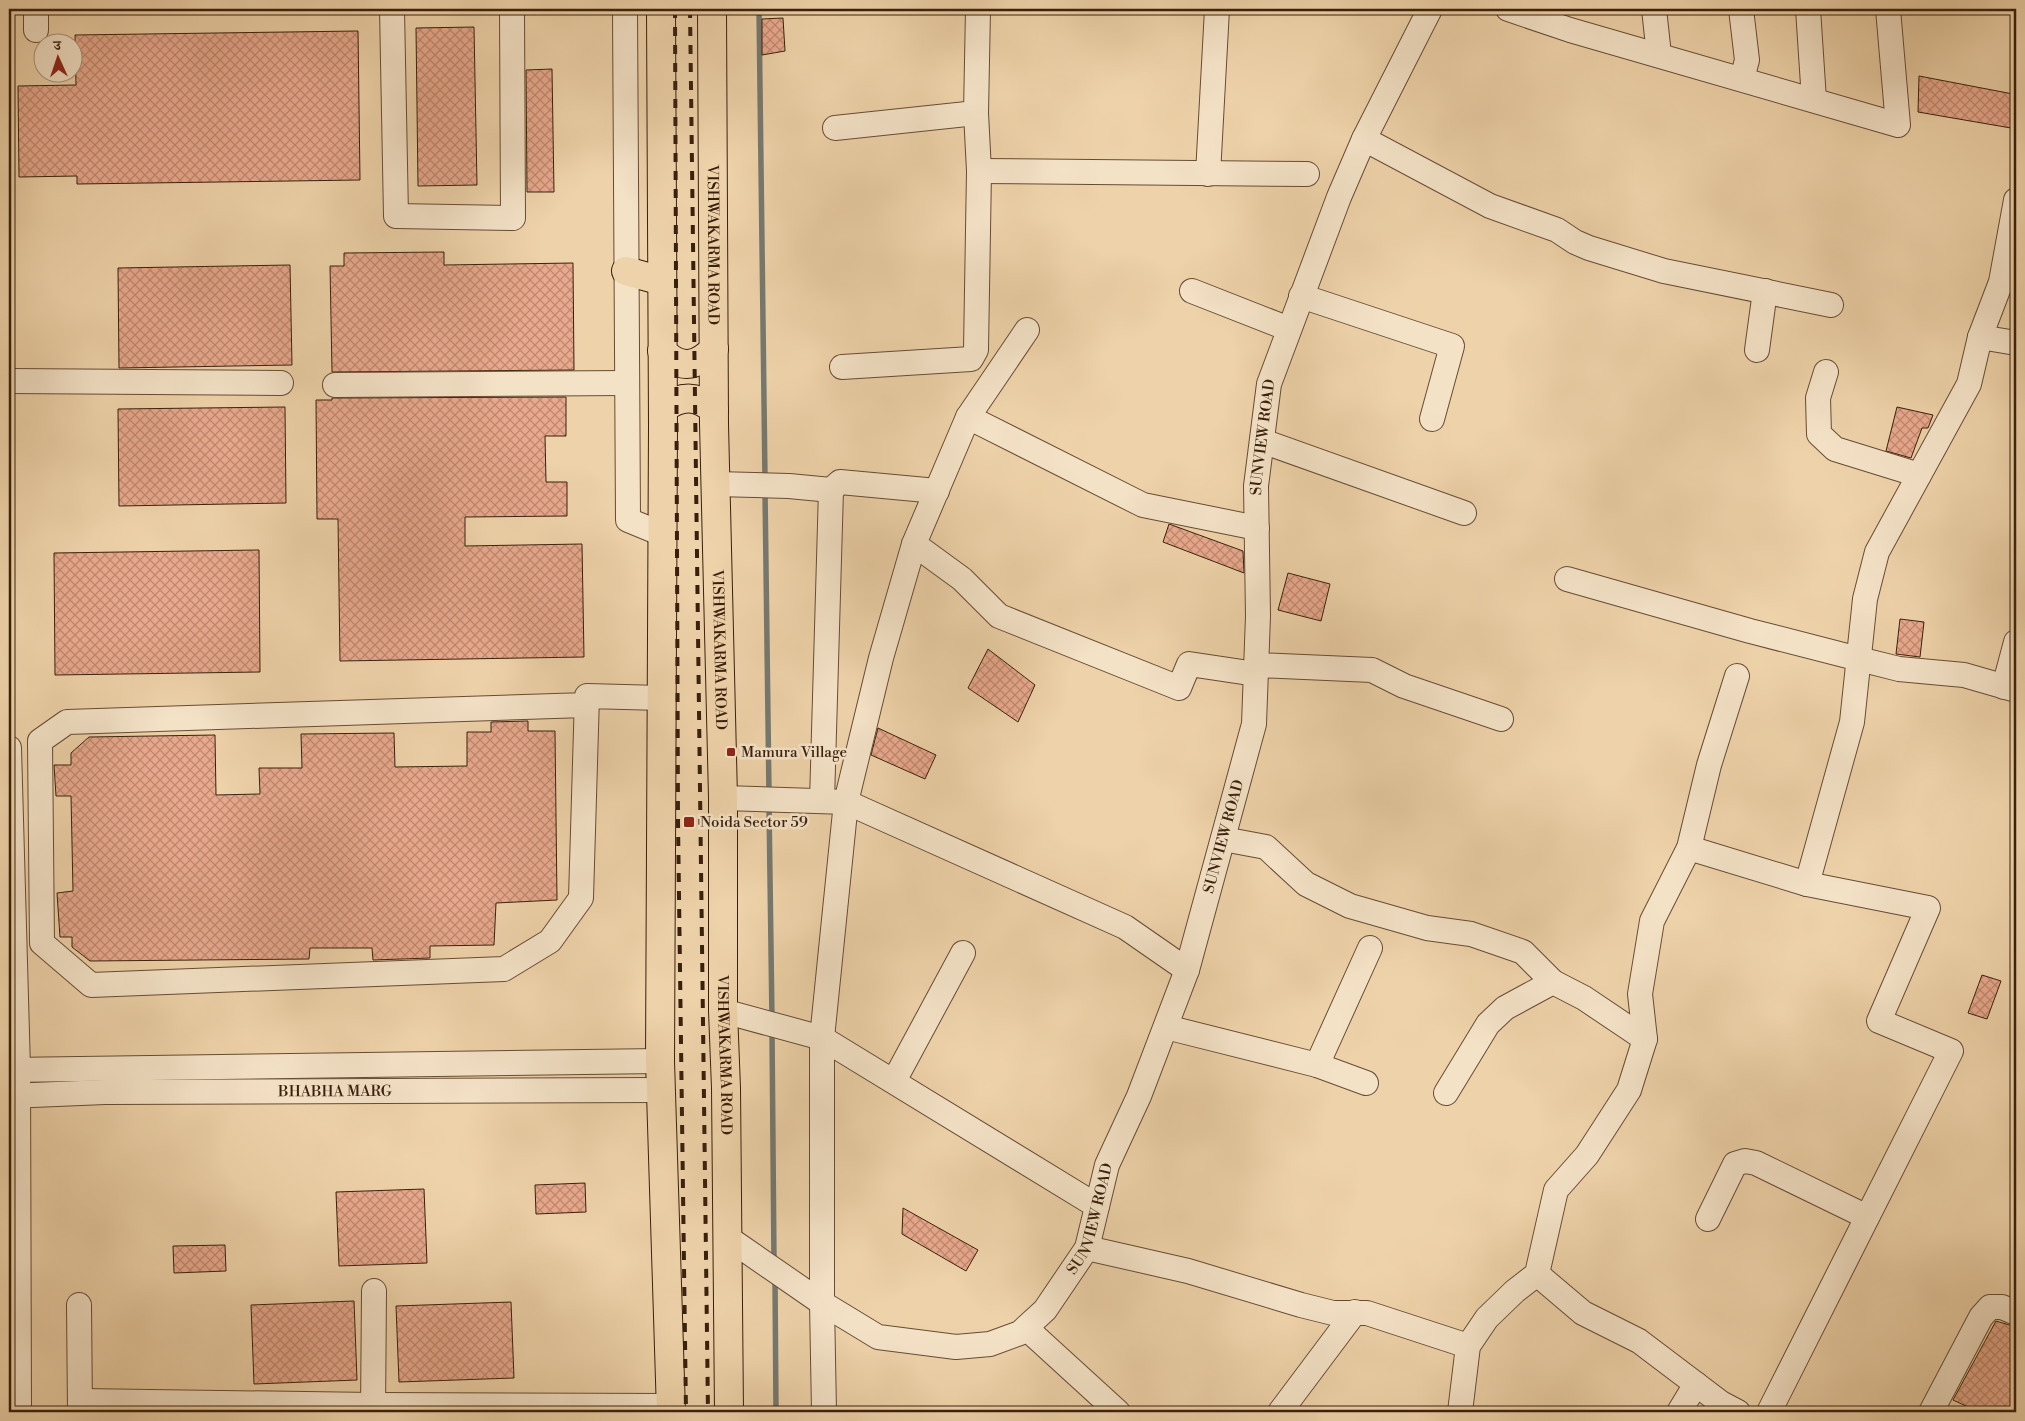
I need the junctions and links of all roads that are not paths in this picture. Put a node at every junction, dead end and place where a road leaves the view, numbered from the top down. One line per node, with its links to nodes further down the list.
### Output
1 (392, 9): 2 (street)
2 (512, 9)
3 (626, 9): 25 (street)
4 (660, 9): 26 (main road)
5 (712, 9): 35 (main road, VISHWAKARMA ROAD)
6 (978, 9): 18 (street)
7 (1217, 9): 22 (street)
8 (1430, 9): 20 (street, SUNVIEW ROAD)
9 (1508, 9): 14 (street)
10 (1654, 9): 15 (street)
11 (1740, 9): 16 (street)
12 (1808, 9): 17 (street)
13 (1888, 9): 17 (street)
14 (1570, 19): 15 (street)
15 (1659, 55): 16 (street)
16 (1742, 79): 17 (street)
17 (1814, 100)
18 (976, 113): 19 (street); 21 (street)
19 (835, 128)
20 (1364, 139): 28 (street); 29 (street, SUNVIEW ROAD)
21 (979, 171): 22 (street); 38 (street)
22 (1208, 174): 23 (street)
23 (1308, 174)
24 (2016, 200): 33 (street)
25 (626, 271): 26 (main road); 42 (street)
26 (662, 281): 37 (main road)
27 (1192, 291): 31 (street)
28 (1765, 292): 30 (street); 36 (street)
29 (1301, 296): 31 (street, SUNVIEW ROAD); 47 (street)
30 (1832, 305)
31 (1289, 329): 48 (street, SUNVIEW ROAD)
32 (1027, 330): 46 (street)
33 (1980, 337): 34 (street); 49 (street)
34 (2016, 343)
35 (714, 349): 37 (main road); 45 (main road, VISHWAKARMA ROAD)
36 (1757, 350)
37 (662, 351): 44 (main road)
38 (842, 367)
39 (1826, 372): 49 (street)
40 (9, 381): 41 (street)
41 (281, 383)
42 (627, 383): 43 (street); 55 (street)
43 (335, 385)
44 (663, 409): 45 (main road); 55 (main road)
45 (714, 410): 50 (main road, VISHWAKARMA ROAD)
46 (968, 417): 52 (street); 54 (street)
47 (1432, 419)
48 (1262, 441): 53 (street); 54 (street, SUNVIEW ROAD)
49 (1919, 475): 59 (street)
50 (716, 484): 51 (street); 67 (main road, VISHWAKARMA ROAD)
51 (831, 490): 52 (street); 68 (street)
52 (937, 491): 56 (street)
53 (1464, 512)
54 (1257, 528): 60 (street, SUNVIEW ROAD)
55 (662, 534): 63 (main road)
56 (914, 544): 60 (street); 69 (street)
57 (1567, 579): 59 (street)
58 (2016, 642): 62 (street)
59 (1859, 659): 62 (street); 72 (street)
60 (1256, 669): 65 (street); 70 (street, SUNVIEW ROAD)
61 (1738, 676): 71 (street)
62 (2010, 689)
63 (662, 698): 64 (street); 83 (main road)
64 (586, 705): 64 (street)
65 (1500, 719)
66 (9, 748): 77 (street)
67 (723, 798): 68 (street); 78 (main road, VISHWAKARMA ROAD)
68 (822, 801): 69 (street)
69 (846, 802): 75 (street); 80 (street)
70 (1223, 839): 75 (street, SUNVIEW ROAD); 76 (street)
71 (1689, 848): 72 (street); 81 (street)
72 (1807, 884): 93 (street)
73 (1370, 948): 84 (street)
74 (963, 953): 86 (street)
75 (1188, 970): 79 (street, SUNVIEW ROAD)
76 (1553, 982): 81 (street); 90 (street)
77 (13, 1011): 85 (street)
78 (723, 1011): 80 (street); 95 (main road, VISHWAKARMA ROAD)
79 (1166, 1026): 84 (street); 92 (street, SUNVIEW ROAD)
80 (822, 1038): 86 (street); 99 (street)
81 (1645, 1038): 97 (street)
82 (580, 1061): 83 (street, BHABHA MARG); 85 (street, BHABHA MARG); 88 (street)
83 (660, 1061): 89 (main road)
84 (1317, 1065): 87 (street)
85 (14, 1069): 91 (street)
86 (894, 1081): 92 (street)
87 (1366, 1083)
88 (580, 1090): 89 (street, BHABHA MARG); 91 (street, BHABHA MARG)
89 (660, 1090): 108 (main road)
90 (1446, 1093)
91 (14, 1096): 109 (street)
92 (1097, 1206): 96 (street, SUNVIEW ROAD)
93 (1867, 1217): 94 (street); 117 (street)
94 (1708, 1219)
95 (728, 1238): 99 (street, SUNVIEW ROAD); 110 (main road, VISHWAKARMA ROAD)
96 (1087, 1248): 101 (street); 103 (street, SUNVIEW ROAD)
97 (1537, 1274): 104 (street); 105 (street)
98 (374, 1292): 107 (street)
99 (822, 1303): 103 (street, SUNVIEW ROAD); 111 (street)
100 (79, 1305): 106 (street)
101 (1355, 1312): 104 (street); 113 (street)
102 (2016, 1313): 118 (street)
103 (1026, 1328): 112 (street)
104 (1468, 1346): 114 (street)
105 (1696, 1384): 115 (street); 116 (street)
106 (80, 1407): 107 (street)
107 (373, 1408): 108 (street)
108 (671, 1409)
109 (19, 1412)
110 (729, 1412)
111 (824, 1412)
112 (1118, 1412)
113 (1280, 1412)
114 (1460, 1412)
115 (1679, 1412)
116 (1738, 1412)
117 (1768, 1412)
118 (1931, 1412)

